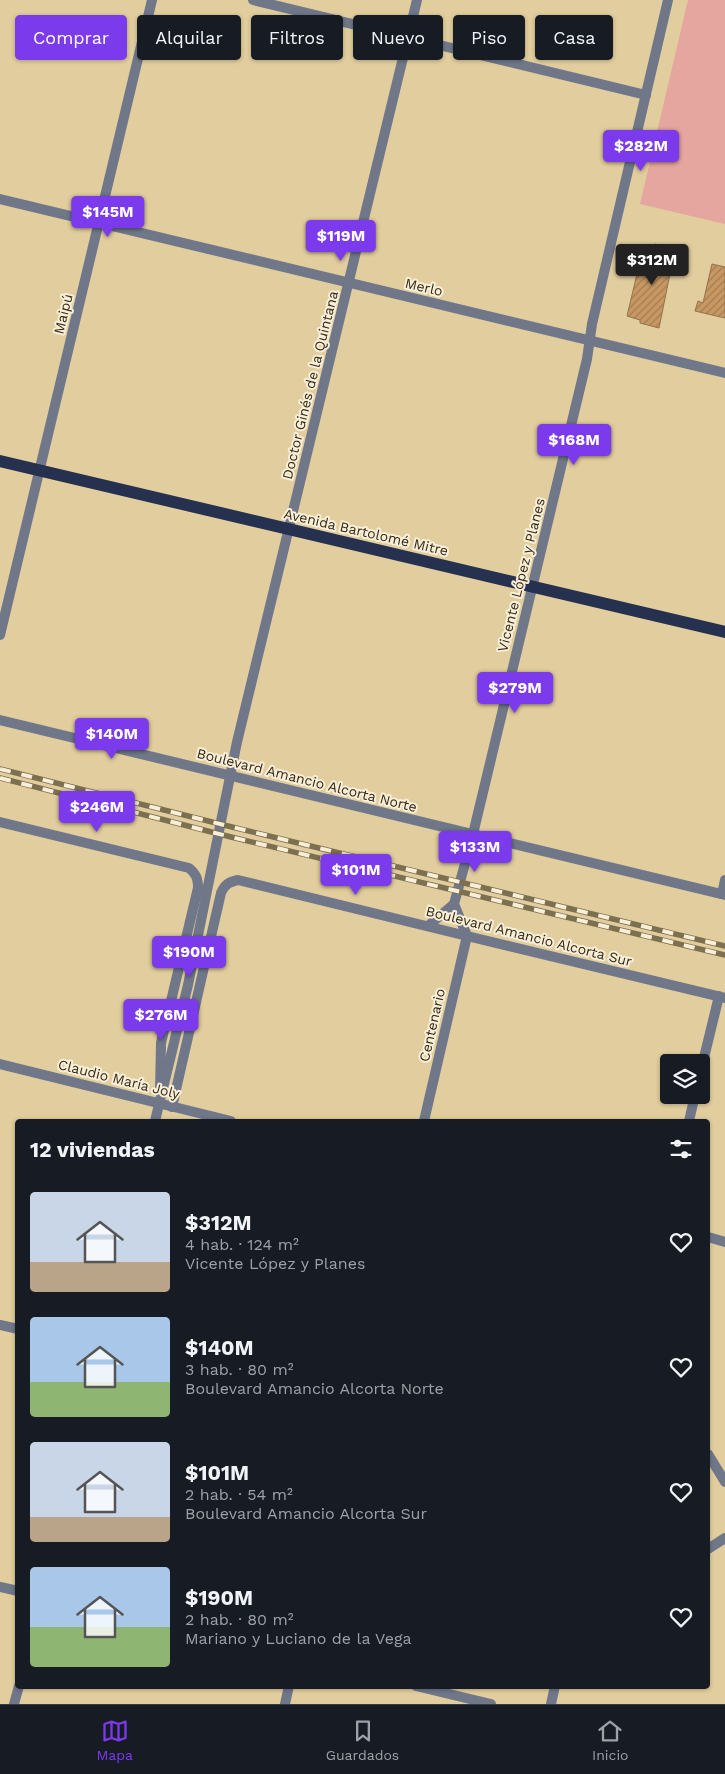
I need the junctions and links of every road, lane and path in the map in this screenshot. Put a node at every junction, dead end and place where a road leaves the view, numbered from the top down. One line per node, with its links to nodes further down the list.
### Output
1 (152, 0): 11 (street, Maipú)
2 (253, 0): 6 (street)
3 (417, 0): 5 (street, Doctor Ginés de la Quintana)
4 (668, 0): 9 (street, Vicente López y Planes)
5 (413, 15)
6 (353, 24)
7 (443, 46): 9 (street)
8 (402, 60): 12 (street, Doctor Ginés de la Quintana)
9 (646, 95): 13 (street, Vicente López y Planes)
10 (0, 199): 11 (street, Merlo)
11 (99, 223): 12 (street, Merlo); 16 (street, Maipú)
12 (349, 283): 13 (street, Merlo); 17 (street, Doctor Ginés de la Quintana)
13 (590, 340): 14 (street, Merlo); 18 (street, Vicente López y Planes)
14 (725, 372)
15 (0, 461): 16 (main road, Avenida Bartolomé Mitre)
16 (40, 470): 17 (main road, Avenida Bartolomé Mitre); 20 (street, Maipú)
17 (289, 529): 18 (main road, Avenida Bartolomé Mitre); 22 (street, Doctor Ginés de la Quintana)
18 (532, 587): 19 (main road, Avenida Bartolomé Mitre); 24 (street, Vicente López y Planes)
19 (725, 632)
20 (0, 635)
21 (0, 720): 22 (street, Boulevard Amancio Alcorta Norte)
22 (230, 776): 24 (street, Boulevard Amancio Alcorta Norte); 33 (street, Doctor Ginés de la Quintana)
23 (0, 822): 33 (street)
24 (473, 834): 26 (street, Boulevard Amancio Alcorta Norte); 27 (street, Vicente López y Planes)
25 (725, 880): 26 (street)
26 (723, 895)
27 (454, 904): 28 (street); 29 (street)
28 (428, 926): 29 (street, Boulevard Amancio Alcorta Sur); 35 (street, Boulevard Amancio Alcorta Sur)
29 (467, 936): 30 (street, Boulevard Amancio Alcorta Sur); 38 (street, Centenario)
30 (722, 997): 31 (street)
31 (706, 1054)
32 (0, 1064): 33 (street, Claudio María Joly)
33 (159, 1104): 35 (street, Claudio María Joly); 36 (street)
34 (693, 1104): 39 (street)
35 (172, 1107): 37 (street, Claudio María Joly)
36 (155, 1119)
37 (223, 1119)
38 (424, 1119)
39 (689, 1119)
40 (710, 1238): 41 (street)
41 (725, 1242)
42 (0, 1325): 43 (street)
43 (15, 1328)
44 (710, 1457): 45 (street)
45 (725, 1482)
46 (725, 1538): 47 (street)
47 (710, 1548)
48 (0, 1587): 49 (street)
49 (15, 1590)
50 (18, 1689): 54 (street)
51 (288, 1689): 55 (street)
52 (428, 1689): 56 (street)
53 (554, 1689): 57 (street)
54 (14, 1704)
55 (285, 1704)
56 (491, 1704)
57 (551, 1704)

